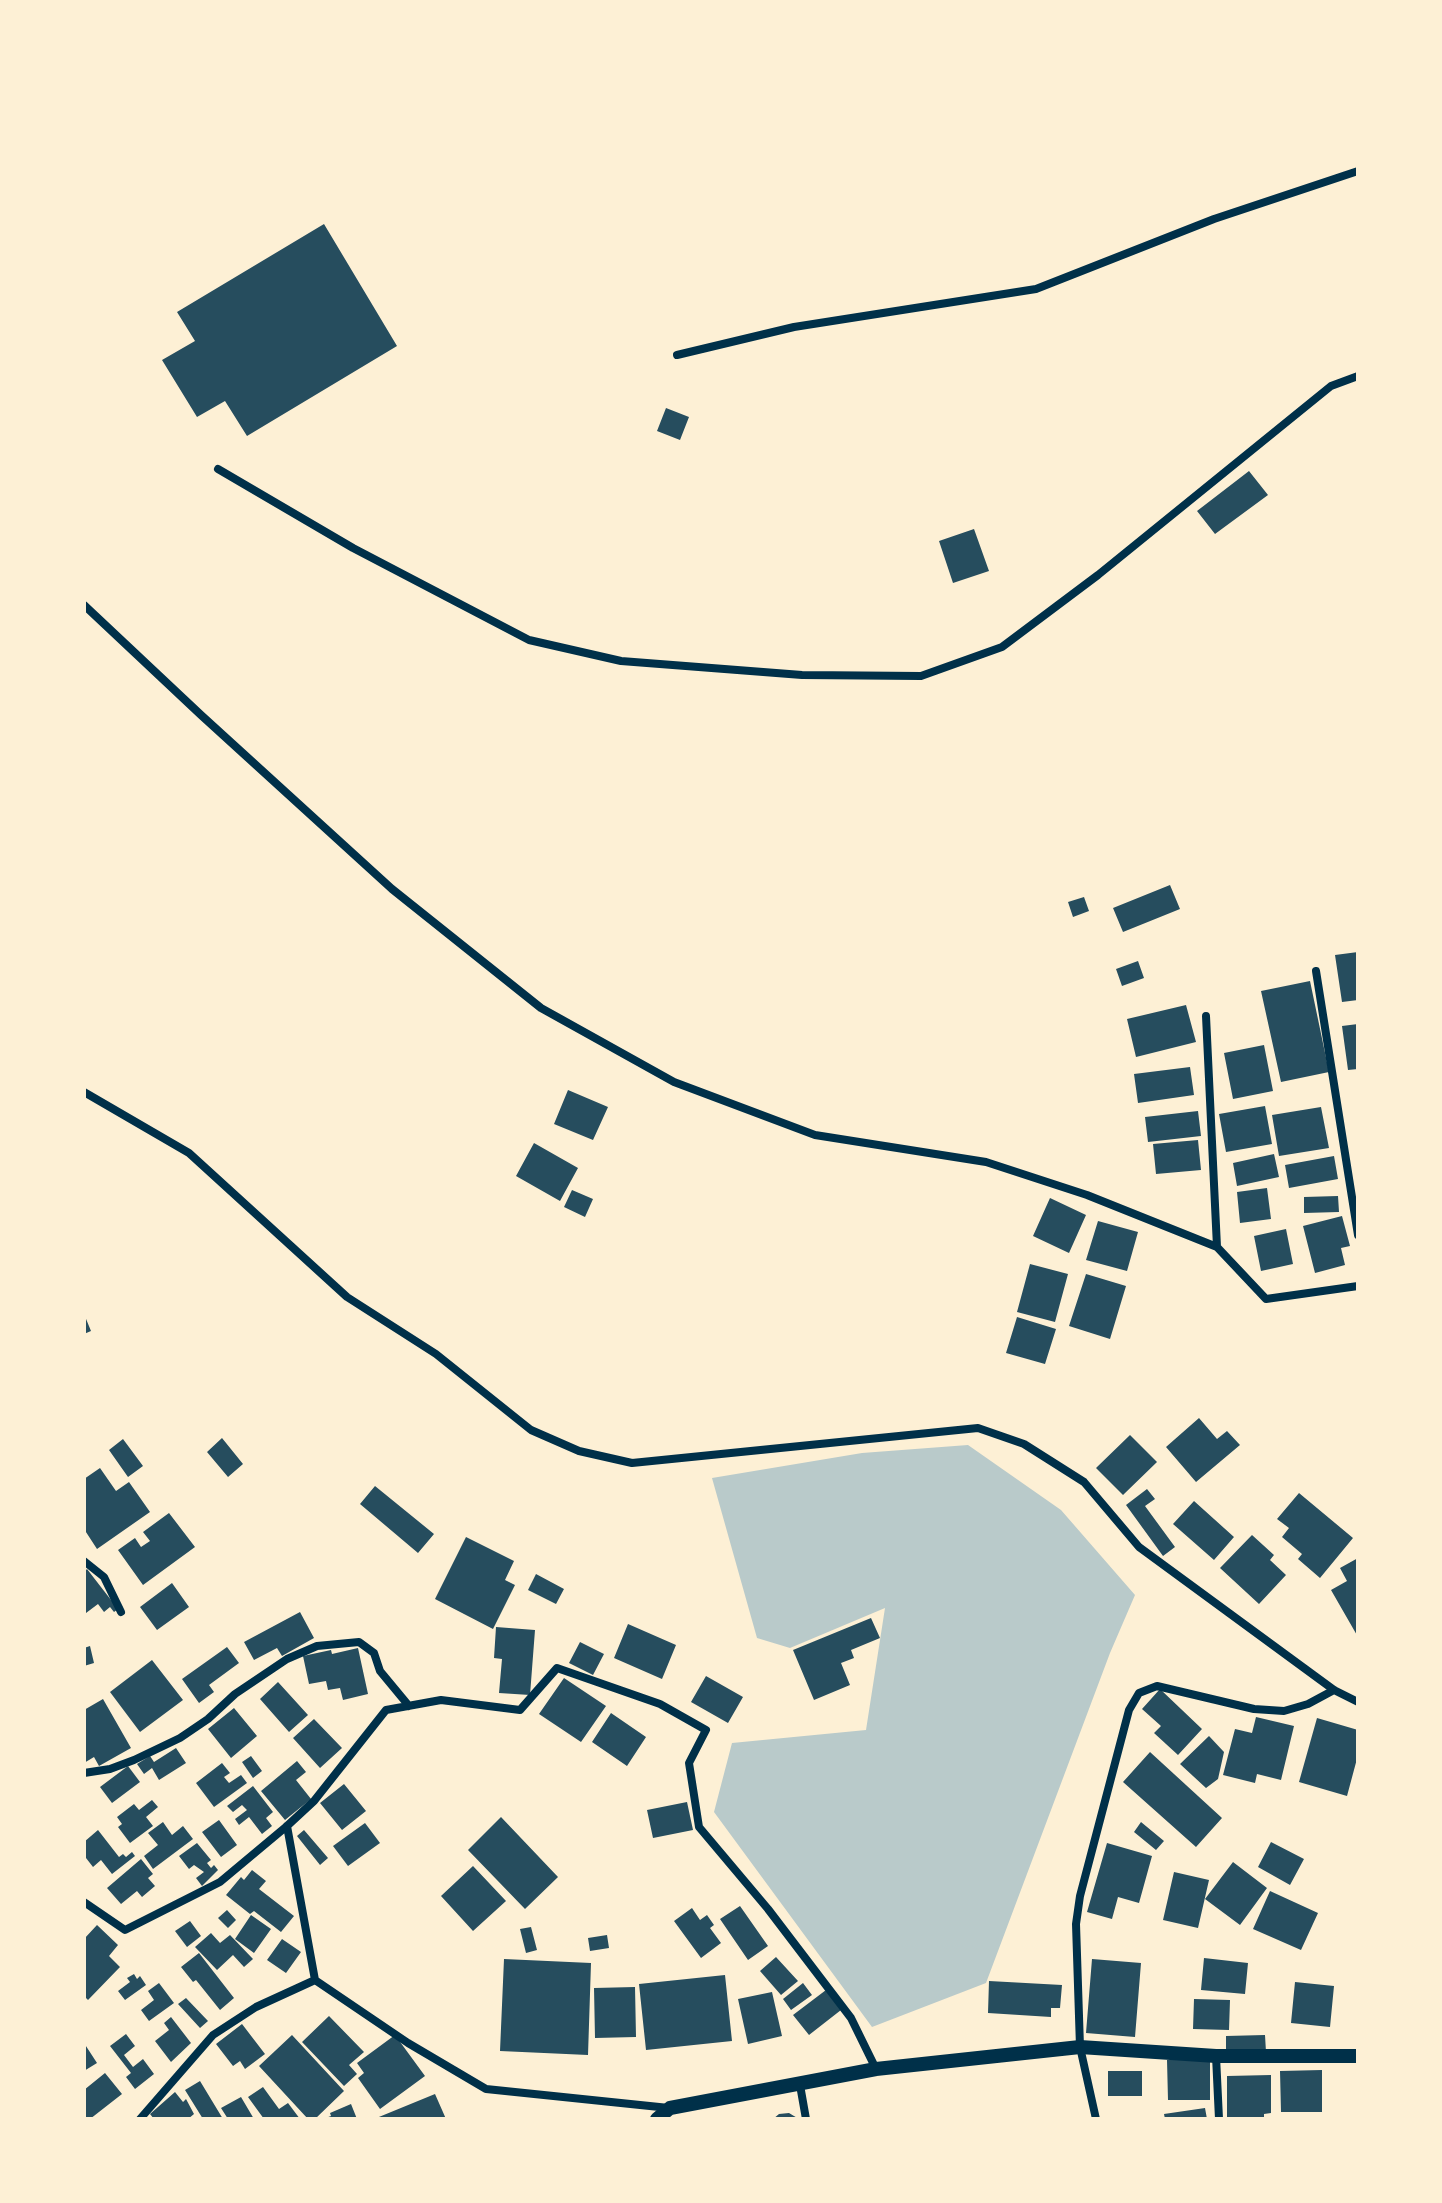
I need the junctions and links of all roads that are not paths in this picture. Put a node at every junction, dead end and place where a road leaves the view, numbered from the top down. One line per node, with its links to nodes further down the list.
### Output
1 (1358, 171): 2 (street)
2 (677, 355)
3 (1358, 376): 4 (street)
4 (218, 469)
5 (84, 605): 10 (street)
6 (1316, 971): 9 (street)
7 (1206, 1016): 10 (street)
8 (84, 1092): 14 (street)
9 (1358, 1235)
10 (1217, 1247): 11 (street)
11 (1358, 1286)
12 (84, 1561): 13 (street)
13 (121, 1612)
14 (1334, 1690): 15 (street); 21 (street)
15 (1358, 1702)
16 (409, 1706): 17 (street); 18 (street); 24 (street)
17 (84, 1773)
18 (287, 1826): 19 (street); 20 (street)
19 (84, 1902)
20 (315, 1980): 26 (street); 27 (street)
21 (1080, 2047): 22 (street); 24 (street); 30 (street)
22 (1216, 2056): 23 (street); 31 (street)
23 (1358, 2056)
24 (876, 2069): 25 (street)
25 (800, 2085): 26 (street); 29 (street)
26 (670, 2108): 28 (street)
27 (140, 2119)
28 (657, 2119)
29 (806, 2119)
30 (1096, 2119)
31 (1219, 2119)

